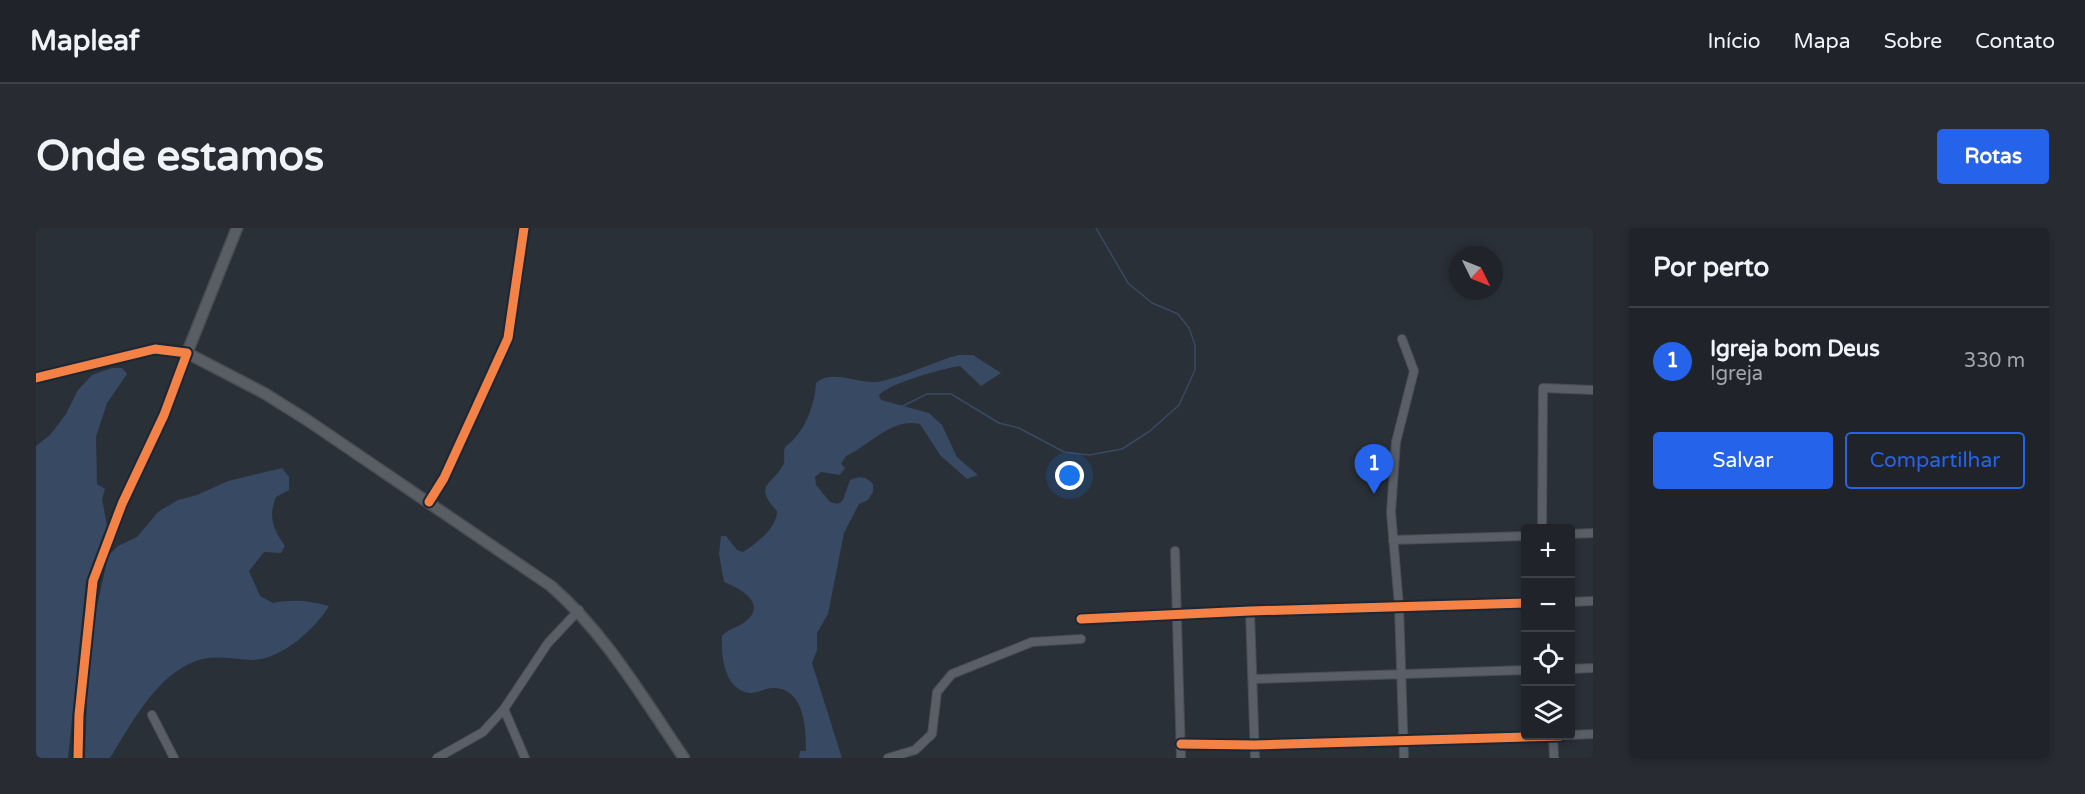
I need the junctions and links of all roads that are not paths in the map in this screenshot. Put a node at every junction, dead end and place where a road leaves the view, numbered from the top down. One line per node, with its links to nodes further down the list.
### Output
1 (237, 228): 4 (main road)
2 (524, 228): 7 (street)
3 (1402, 339): 12 (street)
4 (187, 353): 5 (street); 7 (main road); 37 (street)
5 (36, 378)
6 (1593, 390): 8 (street)
7 (429, 502): 18 (main road)
8 (1542, 524)
9 (1593, 533): 10 (street)
10 (1575, 534)
11 (1521, 536): 12 (street)
12 (1393, 540): 17 (street)
13 (1175, 551): 20 (street)
14 (1593, 601): 15 (street)
15 (1575, 602)
16 (1521, 603): 17 (street)
17 (1399, 606): 19 (street); 26 (street)
18 (579, 610): 28 (street); 41 (main road)
19 (1250, 611): 20 (street); 27 (street)
20 (1176, 615): 21 (street); 35 (street)
21 (1081, 620)
22 (1081, 639): 42 (street)
23 (1593, 668): 24 (street)
24 (1575, 669)
25 (1521, 670): 26 (street)
26 (1400, 672): 27 (street); 33 (street)
27 (1254, 679): 36 (street)
28 (504, 709): 39 (street); 40 (street)
29 (153, 716): 38 (street)
30 (1593, 734): 31 (street)
31 (1575, 735)
32 (1521, 736): 33 (street)
33 (1404, 738): 36 (street); 45 (street)
34 (1553, 740): 46 (street)
35 (1181, 744): 36 (street); 43 (street)
36 (1255, 745): 44 (street)
37 (78, 758)
38 (174, 758)
39 (437, 758)
40 (525, 758)
41 (684, 758)
42 (888, 758)
43 (1181, 758)
44 (1255, 758)
45 (1404, 758)
46 (1554, 758)

